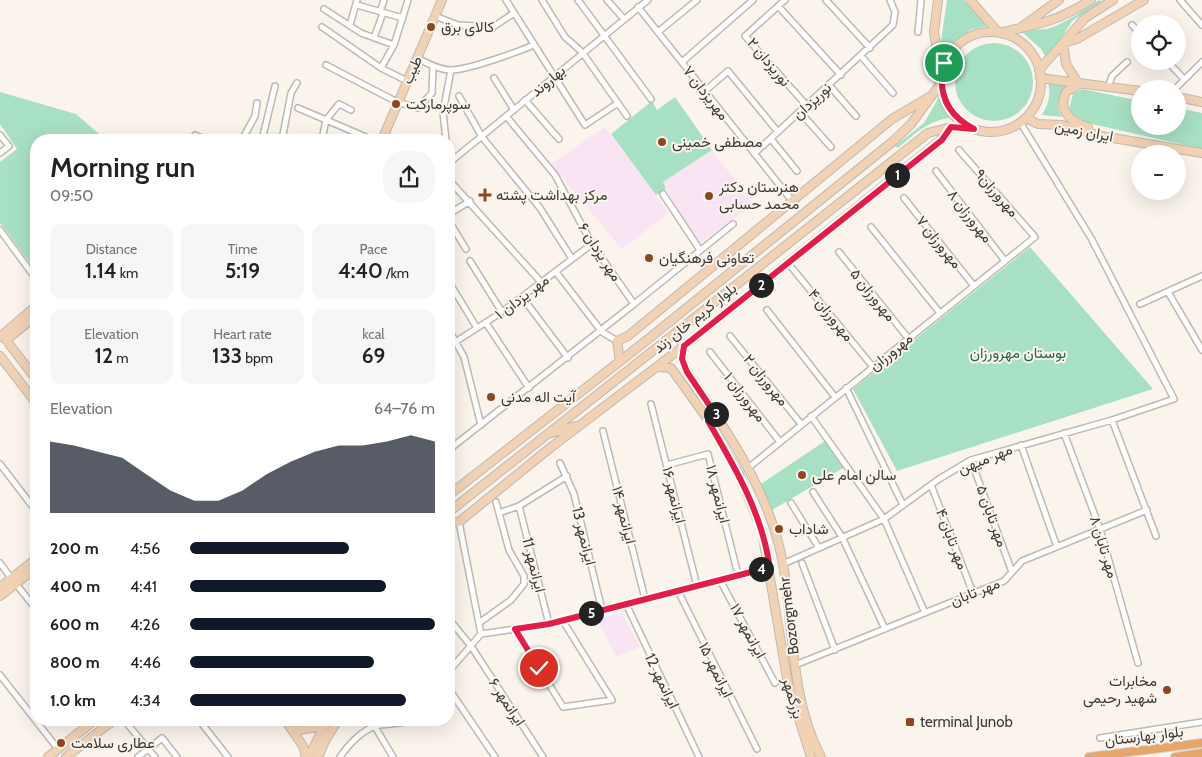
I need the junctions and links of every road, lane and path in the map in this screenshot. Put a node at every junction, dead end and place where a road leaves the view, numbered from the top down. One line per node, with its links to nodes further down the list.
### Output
1 (384, 0): 26 (street)
2 (408, 0): 29 (street)
3 (442, 0): 28 (main road, طیب)
4 (506, 0): 27 (street)
5 (542, 0): 44 (street)
6 (578, 0): 38 (street)
7 (607, 0): 30 (street)
8 (648, 0): 24 (street, بهاروند)
9 (697, 0): 35 (street)
10 (753, 0): 47 (street)
11 (785, 0): 23 (street, نوریزدان ۲)
12 (826, 0): 43 (street)
13 (890, 0): 43 (street, نوریزدان)
14 (920, 0): 36 (street)
15 (938, 0): 59 (main road)
16 (970, 0): 37 (main road)
17 (1059, 0): 34 (main road)
18 (1091, 0): 34 (main road)
19 (1113, 0): 40 (main road)
20 (1144, 0): 40 (main road)
21 (1180, 0): 32 (street)
22 (357, 3): 26 (street); 31 (street)
23 (778, 6): 56 (street); 79 (street, نوریزدان ۲)
24 (638, 7): 30 (street, بهاروند); 35 (street, مهریزدان ۷)
25 (324, 9): 31 (street)
26 (382, 12): 29 (street); 39 (street)
27 (514, 12): 28 (street); 42 (street)
28 (435, 16): 46 (main road, طیب)
29 (403, 18): 41 (street)
30 (624, 19): 38 (street, بهاروند)
31 (350, 25): 39 (street)
32 (1202, 25)
33 (322, 27): 52 (street)
34 (1018, 29): 37 (main road)
35 (658, 32): 47 (street, مهریزدان ۷)
36 (918, 32)
37 (999, 32): 55 (main road); 59 (main road)
38 (605, 33): 44 (street, بهاروند); 72 (street)
39 (374, 38): 41 (street)
40 (1063, 43): 55 (main road); 63 (main road)
41 (394, 45): 52 (street)
42 (534, 45): 53 (street); 57 (street)
43 (870, 48): 45 (street, نوریزدان)
44 (582, 52): 57 (street, بهاروند); 76 (street)
45 (861, 56): 56 (street, نوریزدان); 69 (street)
46 (417, 58): 51 (street); 61 (main road, طیب)
47 (682, 62): 68 (street, مهریزدان ۷)
48 (1128, 62): 66 (street)
49 (1202, 62): 60 (street)
50 (326, 65): 75 (street)
51 (433, 66): 53 (street); 75 (street)
52 (381, 68): 61 (street)
53 (451, 70): 98 (street)
54 (1176, 70): 60 (street)
55 (1040, 74): 63 (main road); 88 (main road)
56 (841, 75): 64 (street, نوریزدان)
57 (554, 76): 74 (street, بهاروند); 76 (street)
58 (494, 78): 82 (street)
59 (941, 79): 71 (main road, بلوار کریم خان زند); 90 (main road)
60 (1184, 79)
61 (407, 81): 75 (main road, طیب)
62 (297, 83): 94 (street)
63 (1079, 83): 66 (main road); 101 (main road)
64 (830, 85): 79 (street, نوریزدان); 86 (street)
65 (274, 86): 93 (street)
66 (1108, 87): 67 (main road)
67 (1131, 90)
68 (705, 91): 91 (street); 108 (street, مهریزدان ۷)
69 (893, 93)
70 (460, 96): 100 (street)
71 (930, 96): 116 (main road); 159 (main road, بلوار کریم خان زند)
72 (651, 99)
73 (1186, 99): 77 (main road)
74 (525, 100): 82 (street, بهاروند); 102 (street)
75 (397, 102): 97 (main road, طیب)
76 (618, 102): 85 (street)
77 (1202, 102)
78 (257, 103): 92 (street)
79 (807, 106): 83 (street, نوریزدان)
80 (298, 108): 87 (street)
81 (351, 110): 87 (street)
82 (514, 110): 84 (street, بهاروند)
83 (800, 112): 91 (street, نوریزدان); 104 (street)
84 (506, 116): 100 (street, بهاروند); 123 (street, مهر یزدان ۶)
85 (627, 116)
86 (856, 116)
87 (326, 120): 95 (street); 96 (street)
88 (1023, 120): 90 (main road); 101 (main road, ایران زمین); 170 (street, مهر میهن)
89 (951, 127): 90 (main road, بلوار کریم خان زند); 130 (main road); 177 (main road, بلوار کریم خان زند)
90 (974, 129)
91 (778, 132): 103 (street, نوریزدان)
92 (245, 134)
93 (263, 134)
94 (283, 134)
95 (323, 134)
96 (359, 134)
97 (384, 134)
98 (445, 134)
99 (0, 135): 106 (street)
100 (482, 137): 109 (street, بهاروند); 127 (street)
101 (1120, 138): 107 (main road, ایران زمین)
102 (559, 139)
103 (771, 139): 108 (street, نوریزدان); 110 (street)
104 (831, 147)
105 (959, 150): 122 (street, مهرورزان۹)
106 (0, 152)
107 (1202, 153)
108 (755, 154): 116 (street, مهریزدان ۷)
109 (455, 157)
110 (797, 171)
111 (936, 171): 129 (street, مهرورزان ۸)
112 (455, 186): 115 (street)
113 (663, 194): 125 (street)
114 (904, 198): 135 (street, مهرورزان ۷)
115 (470, 201): 117 (street); 134 (street)
116 (793, 202): 152 (main road)
117 (455, 210)
118 (733, 224): 125 (street)
119 (871, 227): 144 (street)
120 (0, 230): 131 (street)
121 (455, 231): 124 (street)
122 (1035, 237): 129 (street, مهرورزان)
123 (592, 244): 127 (street, مهر یزدان ۱); 139 (street, مهر یزدان ۶)
124 (466, 249)
125 (700, 250): 139 (street)
126 (839, 252): 150 (street, مهرورزان ۵)
127 (572, 259): 132 (street, مهر یزدان ۱)
128 (470, 261): 143 (street)
129 (1005, 261): 135 (street, مهرورزان)
130 (788, 263): 154 (main road); 161 (street, مهرورزان ۴)
131 (30, 271)
132 (556, 272): 134 (street, مهر یزدان ۱); 148 (street)
133 (1202, 276): 137 (street)
134 (541, 282): 138 (street, مهر یزدان ۱)
135 (974, 286): 144 (street, مهرورزان)
136 (455, 292): 147 (street)
137 (1168, 292): 140 (street); 155 (street)
138 (522, 297): 143 (street, مهر یزدان ۱); 158 (street)
139 (634, 304): 148 (street)
140 (1140, 304)
141 (767, 310): 166 (street)
142 (30, 312): 151 (main road)
143 (502, 312): 146 (street, مهر یزدان ۱)
144 (940, 313): 150 (street, مهرورزان)
145 (30, 320): 151 (main road)
146 (486, 323): 147 (street, مهر یزدان ۱); 163 (street)
147 (476, 328): 153 (street, مهر یزدان ۱)
148 (602, 332): 152 (street); 158 (street)
149 (730, 336): 172 (street, مهرورزان ۲)
150 (908, 338): 161 (street, مهرورزان)
151 (4, 339): 157 (main road); 162 (main road)
152 (617, 341): 159 (main road)
153 (456, 342): 173 (street)
154 (684, 346): 160 (main road); 168 (main road, Bozorgmehr)
155 (1202, 350)
156 (710, 352): 178 (street, مهرورزان ۱)
157 (0, 355): 165 (main road)
158 (568, 358): 163 (street)
159 (620, 361): 188 (main road, بلوار کریم خان زند)
160 (659, 366): 171 (main road, Bozorgmehr); 174 (main road)
161 (873, 367): 164 (street, مهرورزان)
162 (30, 372)
163 (529, 388): 173 (street)
164 (846, 388): 166 (street, مهرورزان); 193 (street)
165 (29, 393)
166 (835, 396): 169 (street, مهرورزان)
167 (651, 404): 184 (street, ایرانمهر ۱۶)
168 (716, 415): 171 (main road); 185 (main road, Bozorgmehr)
169 (810, 416): 172 (street, مهرورزان); 198 (street)
170 (1112, 420): 176 (street, مهر میهن); 196 (street)
171 (708, 421): 207 (main road, Bozorgmehr)
172 (801, 424): 178 (street, مهرورزان)
173 (481, 425): 180 (street)
174 (580, 425): 177 (main road); 190 (main road)
175 (604, 431): 221 (street, ایرانمهر ۱۴)
176 (1064, 433): 179 (street, مهر میهن); 201 (street, مهر تابان ۸)
177 (546, 435): 195 (main road, بلوار کریم خان زند)
178 (780, 442): 185 (street, مهرورزان)
179 (1021, 445): 181 (street, مهر میهن); 204 (street)
180 (455, 446)
181 (972, 460): 187 (street, مهر میهن); 212 (street, مهر تابان ۵)
182 (560, 463): 186 (street, ایرانمهر 13)
183 (0, 464): 191 (street)
184 (666, 465): 213 (street, ایرانمهر ۱۸); 216 (street, ایرانمهر ۱۶)
185 (748, 468): 208 (main road, Bozorgmehr)
186 (567, 476): 194 (street); 224 (street, ایرانمهر 13)
187 (931, 485): 193 (street, مهر میهن); 219 (street, مهر تابان ۴)
188 (455, 490)
189 (813, 492): 203 (street)
190 (494, 498): 197 (street); 200 (main road)
191 (30, 503)
192 (791, 503): 205 (street)
193 (903, 505): 198 (street, مهر میهن)
194 (519, 506): 197 (street); 228 (street, ایرانمهر 11)
195 (455, 507)
196 (1147, 510): 201 (street, مهر تابان); 202 (street)
197 (499, 514): 227 (street)
198 (884, 519): 203 (street, مهر میهن); 225 (street)
199 (455, 522): 200 (main road)
200 (459, 522): 227 (street)
201 (1100, 529): 204 (street, مهر تابان); 237 (street, مهر تابان ۸)
202 (1156, 536)
203 (842, 537): 205 (street, مهر میهن); 231 (street)
204 (1057, 547): 212 (street, مهر تابان)
205 (819, 548): 208 (street, مهر میهن)
206 (0, 563): 215 (street)
207 (769, 563): 213 (street); 234 (main road, بزرگمهر)
208 (783, 564): 232 (main road, Bozorgmehr)
209 (802, 564): 236 (street)
210 (30, 565): 215 (main road)
211 (30, 572): 215 (main road)
212 (1012, 572): 219 (street, مهر تابان)
213 (738, 575): 214 (street)
214 (720, 580): 216 (street); 241 (street, ایرانمهر ۱۷)
215 (14, 581): 217 (main road); 220 (main road); 222 (street)
216 (697, 586): 218 (street)
217 (0, 587)
218 (678, 591): 221 (street); 261 (street, ایرانمهر ۱۵)
219 (973, 593): 225 (street, مهر تابان)
220 (0, 596)
221 (645, 599): 223 (street)
222 (30, 601)
223 (626, 604): 224 (street); 275 (street, ایرانمهر 12)
224 (602, 610): 226 (street)
225 (925, 613): 231 (street, مهر تابان)
226 (563, 620): 228 (street); 230 (street)
227 (479, 623): 233 (street)
228 (549, 624): 230 (street)
229 (455, 626): 235 (street, ایرانمهر ۶)
230 (515, 629): 233 (street)
231 (885, 629): 236 (street, مهر تابان)
232 (791, 632): 234 (main road); 239 (main road, Bozorgmehr)
233 (481, 634): 235 (street)
234 (779, 634): 276 (main road, بزرگمهر)
235 (471, 646): 238 (street); 274 (street, ایرانمهر ۶)
236 (835, 650): 239 (street, مهر تابان)
237 (1138, 663)
238 (455, 664)
239 (795, 665): 277 (main road, Bozorgmehr)
240 (0, 675): 243 (street)
241 (775, 683)
242 (455, 698): 273 (street)
243 (30, 713)
244 (1202, 722): 257 (street)
245 (40, 726): 259 (street)
246 (87, 726): 259 (main road)
247 (106, 726): 264 (main road)
248 (129, 726): 260 (street)
249 (204, 726): 268 (street)
250 (290, 726): 256 (main road)
251 (315, 726): 255 (main road)
252 (323, 726): 269 (main road)
253 (334, 726): 270 (main road)
254 (375, 726): 271 (street); 272 (street)
255 (309, 728): 256 (main road)
256 (294, 731): 269 (main road)
257 (1100, 738)
258 (1202, 742): 278 (main road, بلوار بهارستان)
259 (58, 749): 263 (main road)
260 (147, 749): 265 (street); 266 (street); 267 (street)
261 (756, 749)
262 (1202, 753): 279 (main road, بلوار بهارستان)
263 (48, 757)
264 (66, 757)
265 (138, 757)
266 (155, 757)
267 (177, 757)
268 (228, 757)
269 (307, 757)
270 (318, 757)
271 (340, 757)
272 (393, 757)
273 (495, 757)
274 (543, 757)
275 (698, 757)
276 (811, 757)
277 (821, 757)
278 (1089, 757)
279 (1175, 757)

